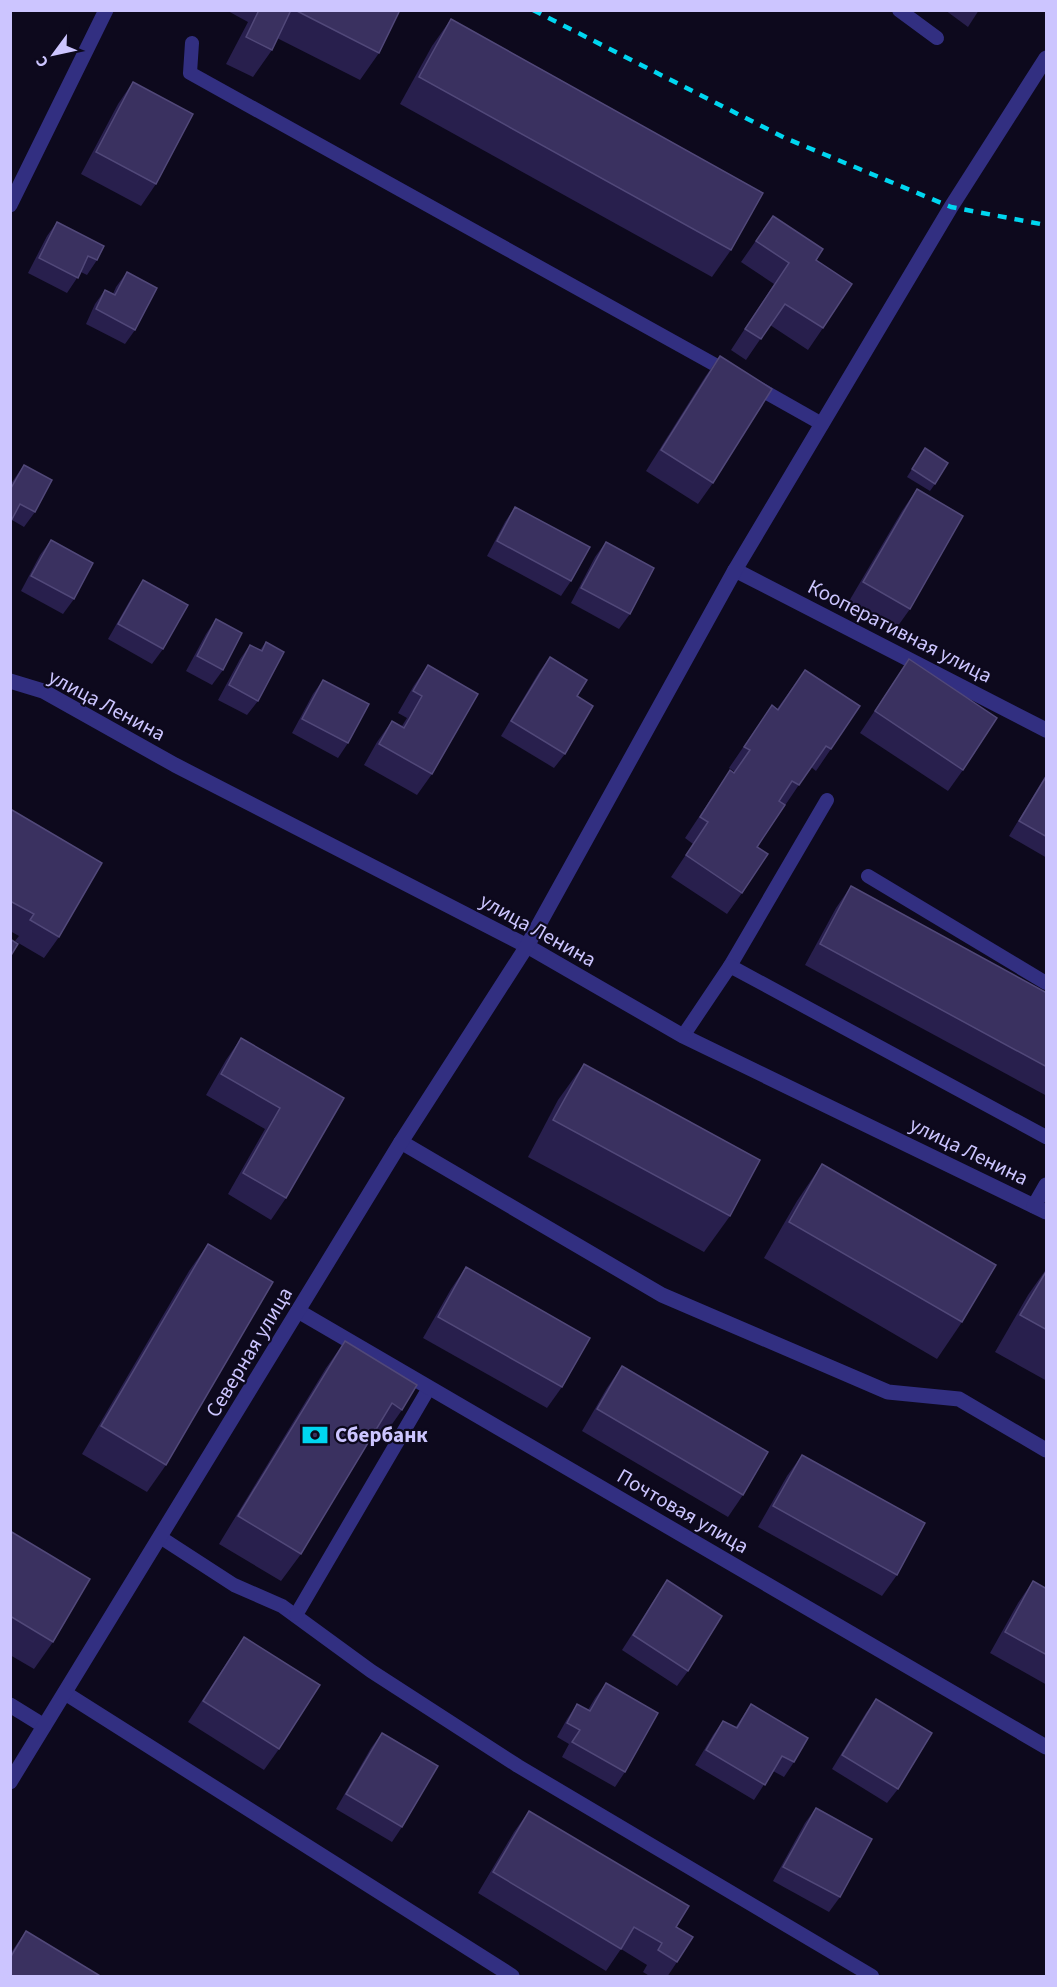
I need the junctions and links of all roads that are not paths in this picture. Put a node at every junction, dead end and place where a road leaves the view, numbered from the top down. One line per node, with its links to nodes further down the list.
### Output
1 (106, 10): 6 (street)
2 (899, 10): 3 (lane)
3 (937, 38)
4 (192, 43): 7 (lane)
5 (1047, 58): 7 (street, Северная улица)
6 (10, 205)
7 (822, 424): 8 (street, Северная улица)
8 (735, 570): 10 (street, Кооперативная улица); 13 (street, Северная улица)
9 (10, 681): 13 (street, улица Ленина)
10 (1047, 730)
11 (827, 800): 14 (lane)
12 (868, 876): 15 (lane)
13 (526, 946): 16 (street, улица Ленина); 18 (street, Северная улица)
14 (730, 966): 16 (lane); 17 (lane)
15 (1047, 983)
16 (682, 1036): 20 (street, улица Ленина)
17 (1047, 1137)
18 (401, 1142): 21 (street, Северная улица); 23 (street)
19 (1047, 1185): 20 (street)
20 (1040, 1209)
21 (298, 1311): 22 (street, Почтовая улица); 24 (street, Северная улица)
22 (429, 1388): 25 (lane); 29 (street, Почтовая улица)
23 (1047, 1450)
24 (160, 1537): 25 (lane); 26 (street, Северная улица)
25 (296, 1615): 32 (lane)
26 (65, 1694): 28 (street, Северная улица); 31 (street)
27 (10, 1705): 28 (street)
28 (44, 1726): 30 (street, Северная улица)
29 (1047, 1747)
30 (10, 1782)
31 (512, 1977)
32 (872, 1977)

